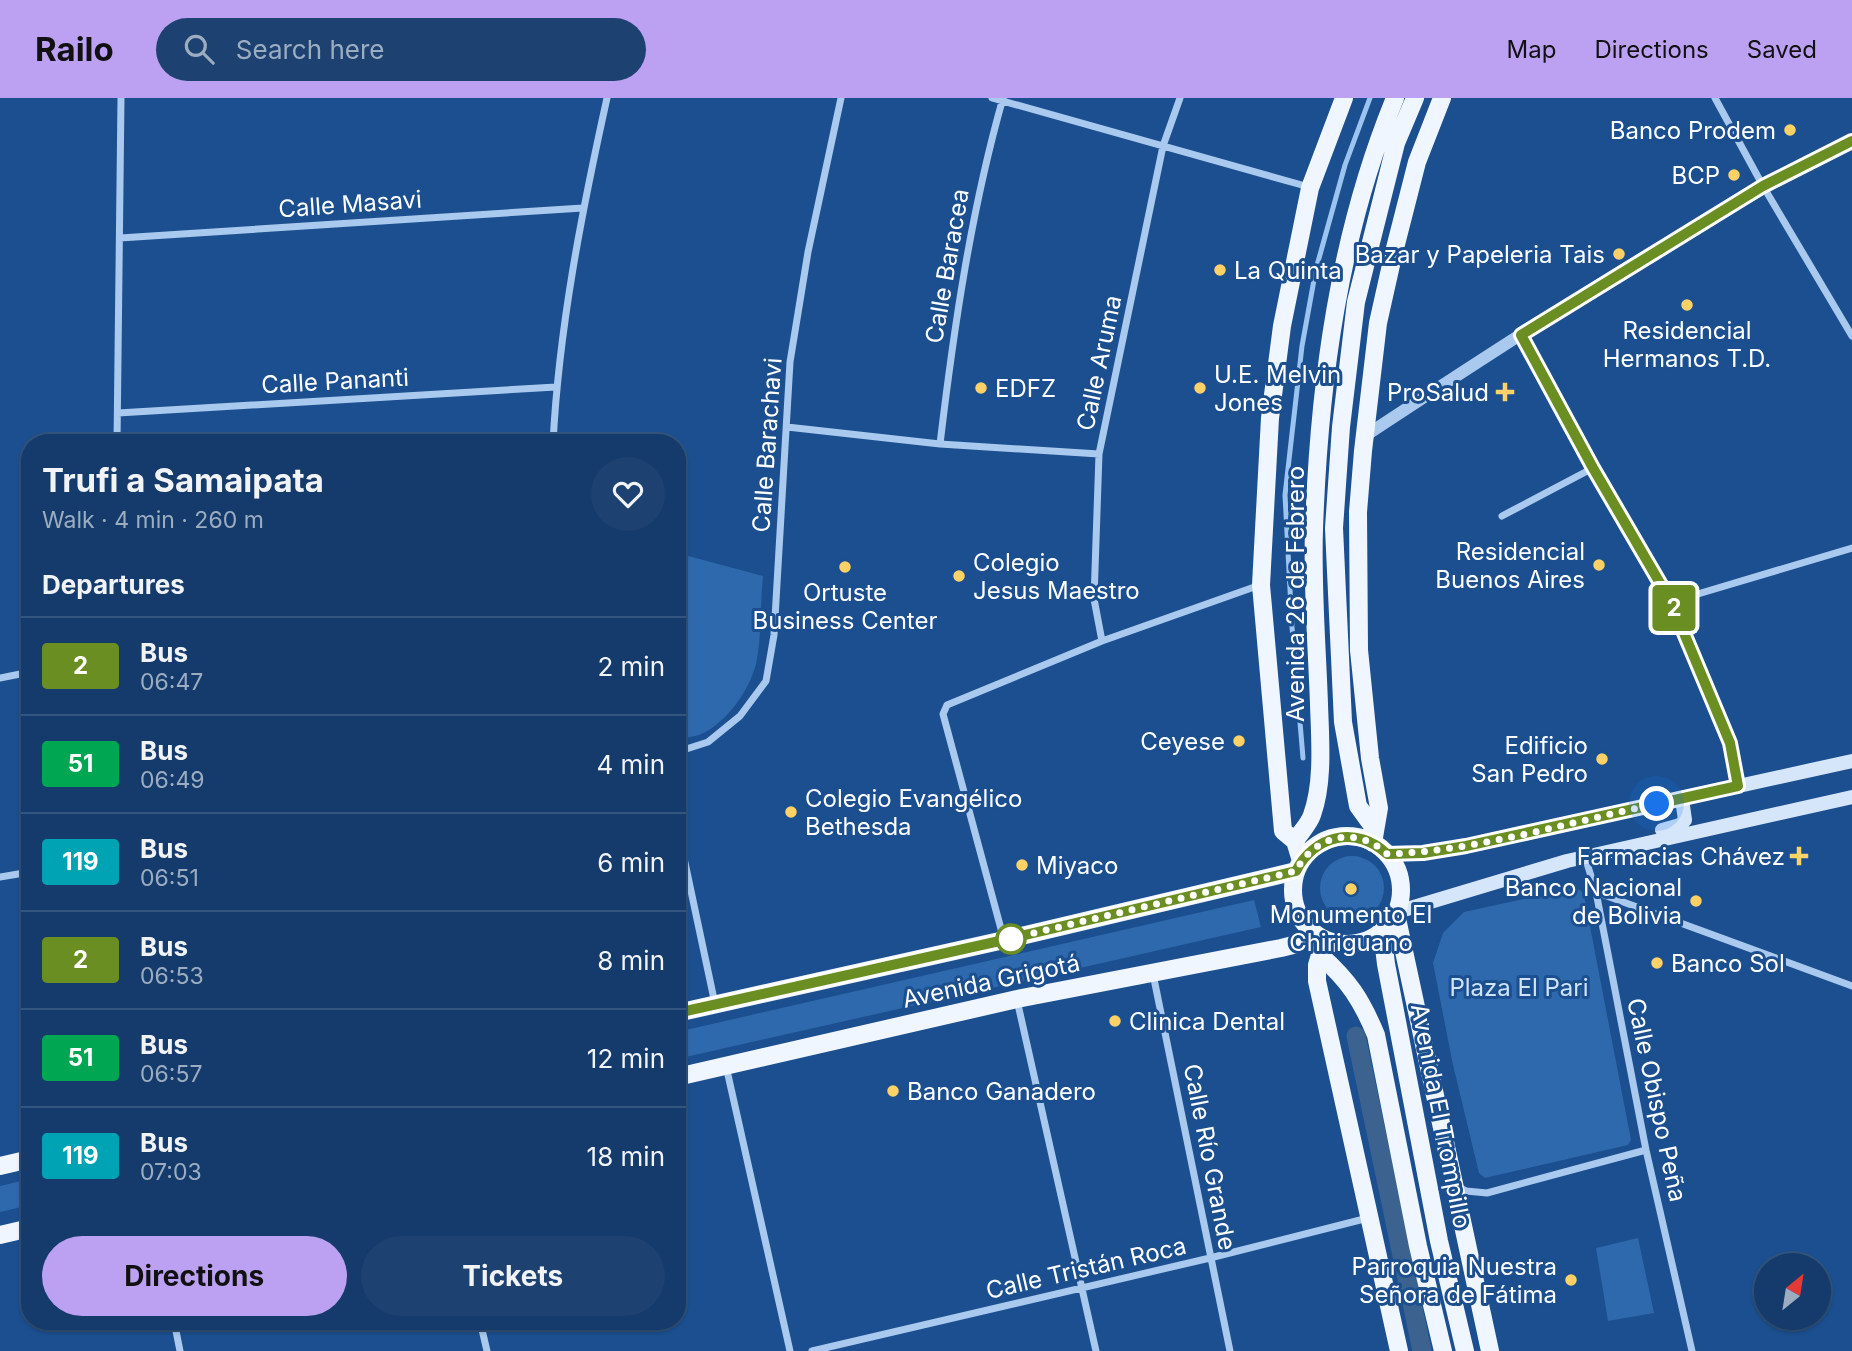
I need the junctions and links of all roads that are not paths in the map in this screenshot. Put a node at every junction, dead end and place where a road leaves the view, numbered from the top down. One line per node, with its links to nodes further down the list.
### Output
1 (121, 98): 17 (street)
2 (607, 98): 16 (street)
3 (841, 98): 22 (street, Calle Barachavi)
4 (992, 98): 11 (street)
5 (1180, 98): 13 (street, Calle Aruma)
6 (1344, 98): 15 (main road, Avenida 26 de Febrero)
7 (1395, 98): 42 (main road, Avenida 26 de Febrero)
8 (1415, 98): 41 (main road, Avenida 26 de Febrero)
9 (1442, 98): 25 (main road)
10 (1715, 98): 14 (street)
11 (1002, 100): 13 (street); 26 (street, Calle Baracea)
12 (1852, 141): 14 (street)
13 (1163, 146): 15 (street); 27 (street, Calle Aruma)
14 (1763, 186): 18 (street); 19 (street)
15 (1310, 188): 31 (main road, Avenida 26 de Febrero)
16 (583, 208): 17 (street, Calle Masavi); 20 (street)
17 (120, 238): 21 (street)
18 (1521, 335): 25 (street); 28 (street)
19 (1852, 336)
20 (556, 387): 21 (street, Calle Pananti); 24 (street)
21 (118, 414): 23 (street)
22 (788, 427): 26 (street); 36 (street, Calle Barachavi)
23 (117, 434)
24 (553, 434)
25 (1365, 436): 41 (main road)
26 (940, 444): 27 (street)
27 (1100, 454): 33 (street, Calle Aruma)
28 (1593, 468): 29 (street); 32 (street)
29 (1502, 516)
30 (1852, 548): 32 (street)
31 (1261, 585): 33 (street); 42 (main road, Avenida 26 de Febrero)
32 (1671, 602): 38 (street)
33 (1102, 641): 53 (street)
34 (21, 674): 35 (street)
35 (0, 678)
36 (686, 749)
37 (1852, 761): 38 (main road)
38 (1738, 786): 40 (main road)
39 (1852, 797): 44 (main road)
40 (1682, 799): 43 (main road); 45 (main road)
41 (1373, 836): 43 (main road); 46 (main road)
42 (1294, 842): 46 (main road, Avenida 26 de Febrero)
43 (1387, 854): 51 (main road)
44 (1585, 857): 45 (main road); 50 (street, Calle Obispo Peña)
45 (1567, 861): 51 (main road)
46 (1298, 866): 53 (main road, Avenida Grigotá); 54 (main road)
47 (686, 867): 58 (street)
48 (21, 874): 49 (street)
49 (0, 877)
50 (1596, 892): 56 (street); 62 (street, Calle Obispo Peña)
51 (1396, 913): 52 (main road); 65 (main road, Avenida El Trompillo)
52 (1382, 931): 54 (main road); 81 (main road, Avenida El Trompillo)
53 (1004, 940): 58 (main road, Avenida Grigotá)
54 (1320, 943): 55 (main road, Avenida Grigotá); 66 (main road); 80 (main road, Avenida El Trompillo)
55 (1152, 972): 57 (main road, Avenida Grigotá); 69 (street, Calle Río Grande)
56 (1852, 986)
57 (1017, 999): 60 (main road, Avenida Grigotá); 70 (street)
58 (716, 1005): 59 (main road, Avenida Grigotá)
59 (686, 1011)
60 (726, 1066): 61 (main road, Avenida Grigotá); 75 (street)
61 (686, 1075)
62 (1646, 1150): 65 (street); 83 (street, Calle Obispo Peña)
63 (21, 1161): 64 (main road)
64 (0, 1166)
65 (1455, 1185): 82 (main road, Avenida El Trompillo)
66 (1368, 1218): 69 (street, Calle Tristán Roca); 79 (main road)
67 (21, 1230): 68 (main road)
68 (0, 1235)
69 (1210, 1258): 70 (street, Calle Tristán Roca); 78 (street, Calle Río Grande)
70 (1084, 1288): 76 (street, Calle Tristán Roca); 77 (street)
71 (176, 1330): 73 (street)
72 (482, 1330): 74 (street)
73 (180, 1351)
74 (486, 1351)
75 (790, 1351)
76 (812, 1351)
77 (1097, 1351)
78 (1230, 1351)
79 (1399, 1351)
80 (1443, 1351)
81 (1465, 1351)
82 (1490, 1351)
83 (1692, 1351)

